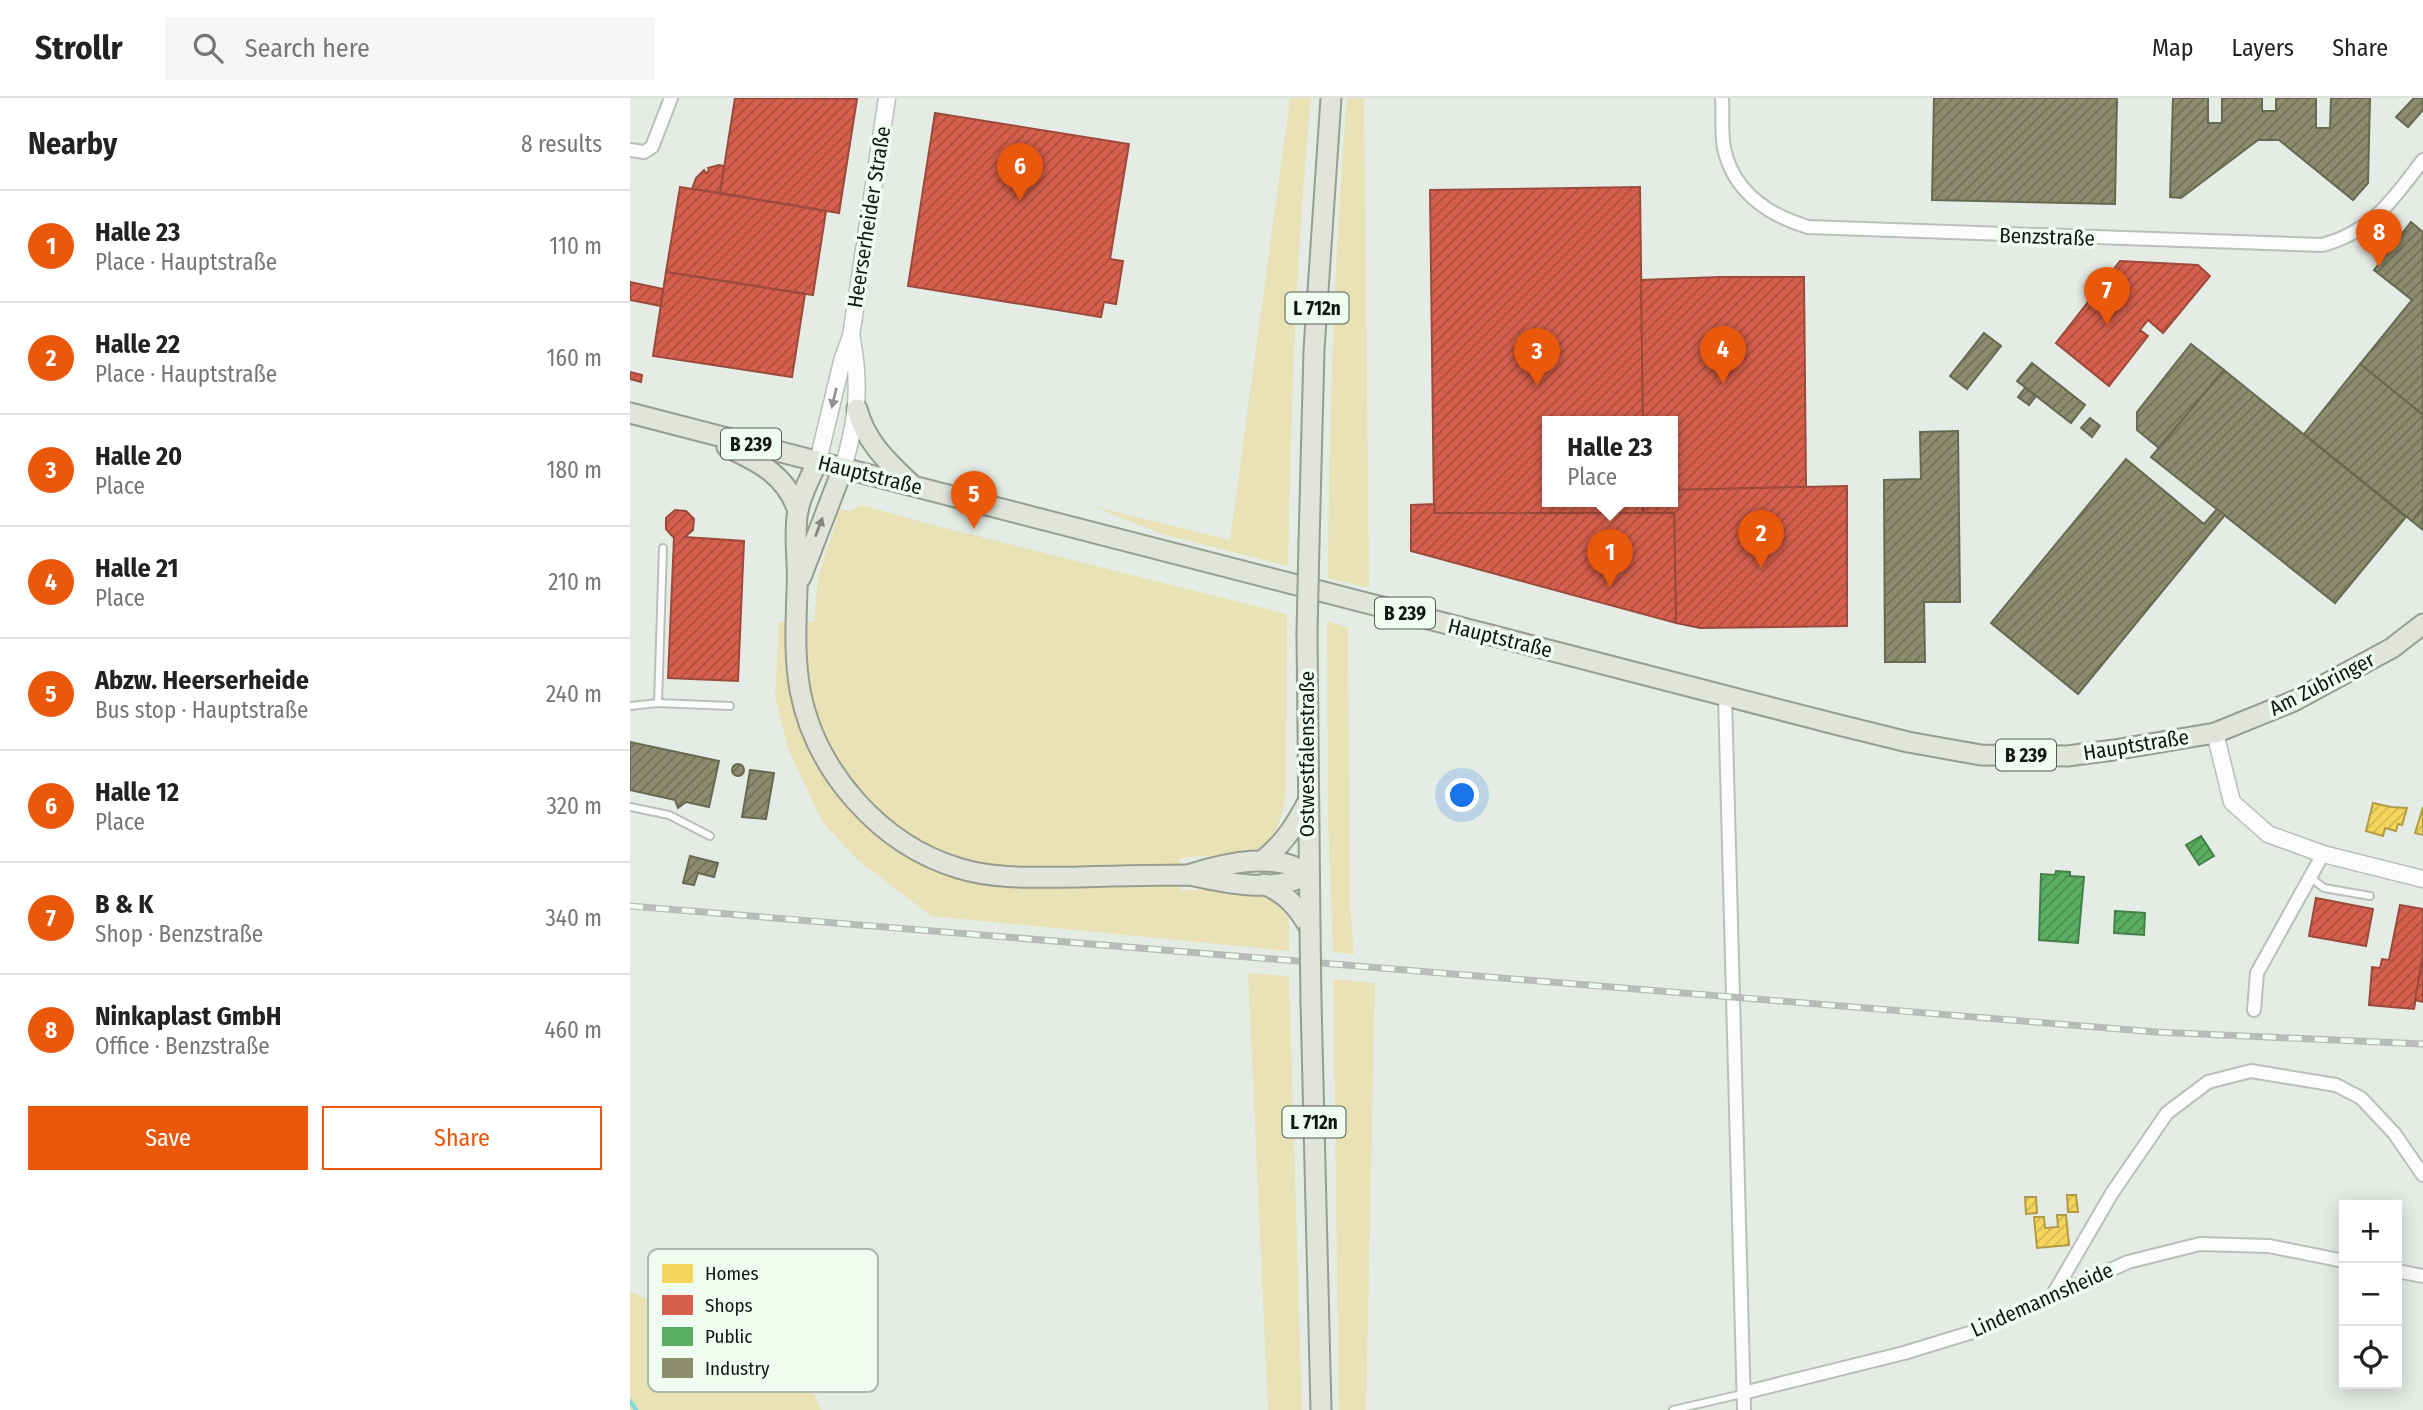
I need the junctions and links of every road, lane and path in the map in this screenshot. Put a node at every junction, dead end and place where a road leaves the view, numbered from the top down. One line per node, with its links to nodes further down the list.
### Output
1 (671, 98): 5 (street)
2 (887, 98): 7 (street, Heerserheider Straße)
3 (1331, 98): 23 (main road, Ostwestfalenstraße / L 712n, bridge)
4 (1722, 98): 6 (street, Benzstraße)
5 (630, 150)
6 (2423, 160)
7 (851, 336): 8 (street, Heerserheider Straße); 11 (street, Heerserheider Straße, one-way to 11)
8 (857, 409): 12 (street, Heerserheider Straße); 13 (main road)
9 (630, 413): 10 (main road, Hauptstraße / B 239)
10 (685, 427): 11 (main road, Hauptstraße / B 239); 14 (main road)
11 (818, 461): 12 (main road, Hauptstraße / B 239); 14 (main road)
12 (843, 468): 13 (main road, Hauptstraße / B 239); 16 (main road, one-way to 12)
13 (913, 485): 18 (main road, Hauptstraße / B 239)
14 (798, 510): 16 (main road)
15 (663, 548): 19 (lane)
16 (797, 588): 29 (main road)
17 (2423, 624): 22 (main road, Am Zubringer / B 239)
18 (1725, 696): 22 (main road, Hauptstraße / B 239); 41 (street)
19 (658, 703): 20 (lane); 21 (lane)
20 (630, 706)
21 (730, 706)
22 (2215, 733): 26 (street)
23 (1307, 803): 27 (main road); 28 (main road, Ostwestfalenstraße / L 712n)
24 (630, 807): 25 (lane)
25 (710, 836)
26 (2323, 854): 30 (street); 31 (street)
27 (1262, 862): 28 (main road); 29 (main road)
28 (1308, 874): 32 (main road); 34 (main road, Ostwestfalenstraße / L 712n)
29 (1190, 875): 32 (main road)
30 (2311, 878): 33 (lane); 35 (street)
31 (2423, 879)
32 (1263, 884): 34 (main road)
33 (2370, 896)
34 (1310, 928): 42 (main road, Ostwestfalenstraße / L 712n, bridge)
35 (2253, 1010)
36 (2423, 1175): 40 (street)
37 (2339, 1260): 40 (street, Lindemannsheide)
38 (2402, 1272): 39 (street)
39 (2423, 1276)
40 (2051, 1298): 41 (street, Lindemannsheide)
41 (1744, 1393): 43 (lane); 44 (street)
42 (1321, 1410)
43 (1673, 1410)
44 (1744, 1410)

